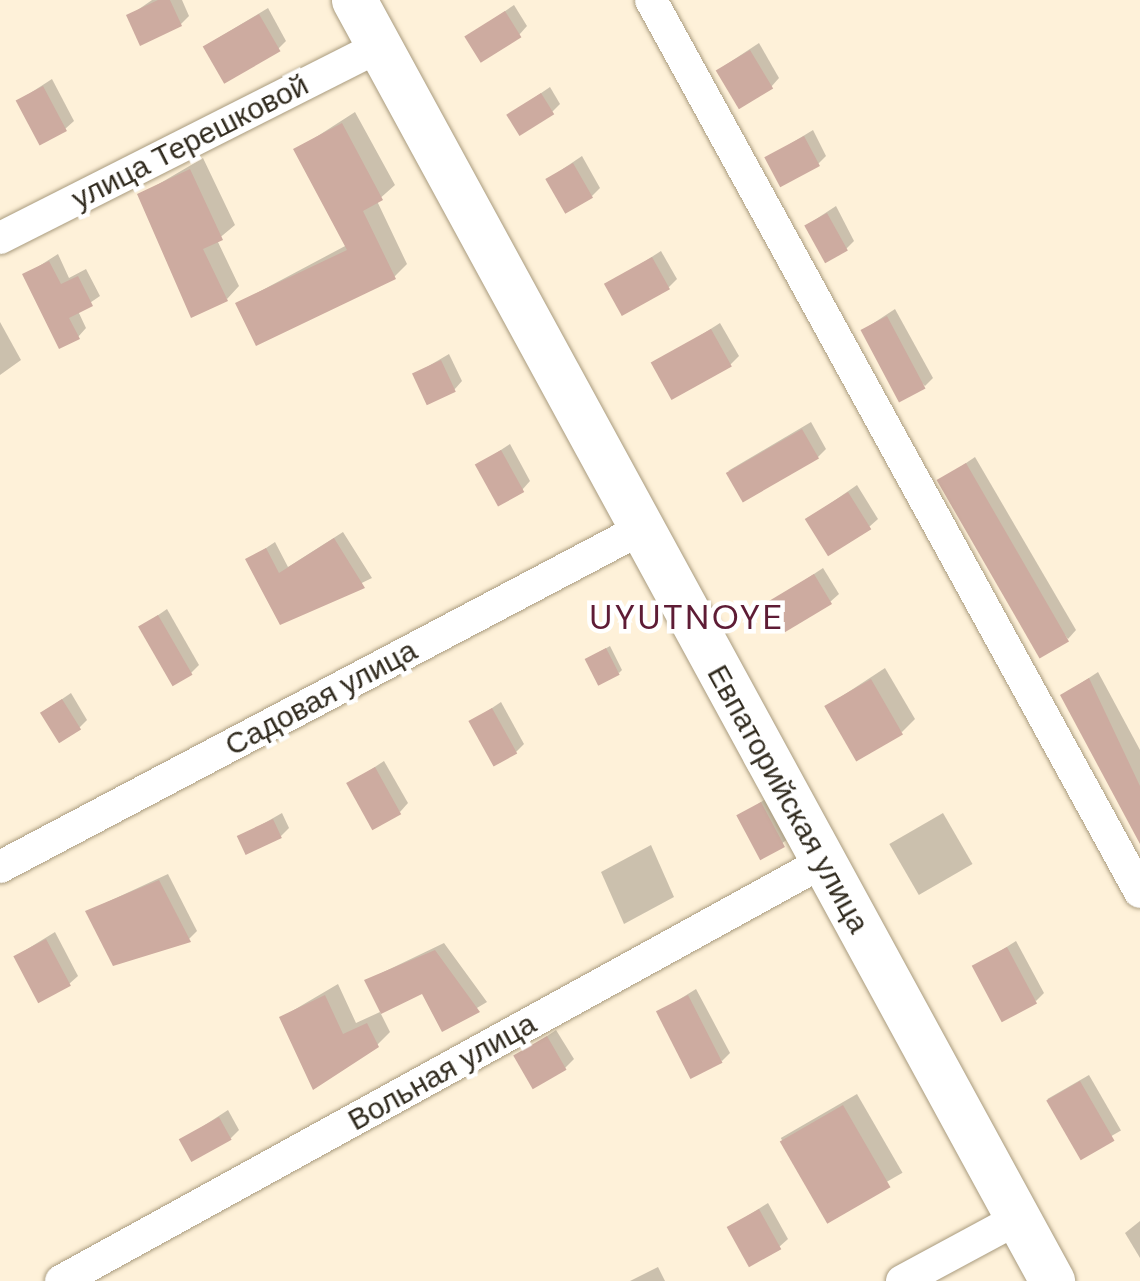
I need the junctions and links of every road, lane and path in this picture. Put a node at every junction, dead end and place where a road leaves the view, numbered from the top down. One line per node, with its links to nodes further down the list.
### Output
1 (354, 0): 3 (main road, Евпаторийская улица)
2 (651, 0): 8 (street)
3 (380, 46): 4 (street, улица Терешковой); 5 (main road, Евпаторийская улица)
4 (0, 238)
5 (641, 528): 6 (main road, Евпаторийская улица); 7 (street, Садовая улица)
6 (823, 862): 9 (main road, Евпаторийская улица); 10 (street, Вольная улица)
7 (0, 867)
8 (1140, 892)
9 (1016, 1219): 11 (street); 12 (main road, Евпаторийская улица)
10 (61, 1281)
11 (902, 1281)
12 (1052, 1281)

